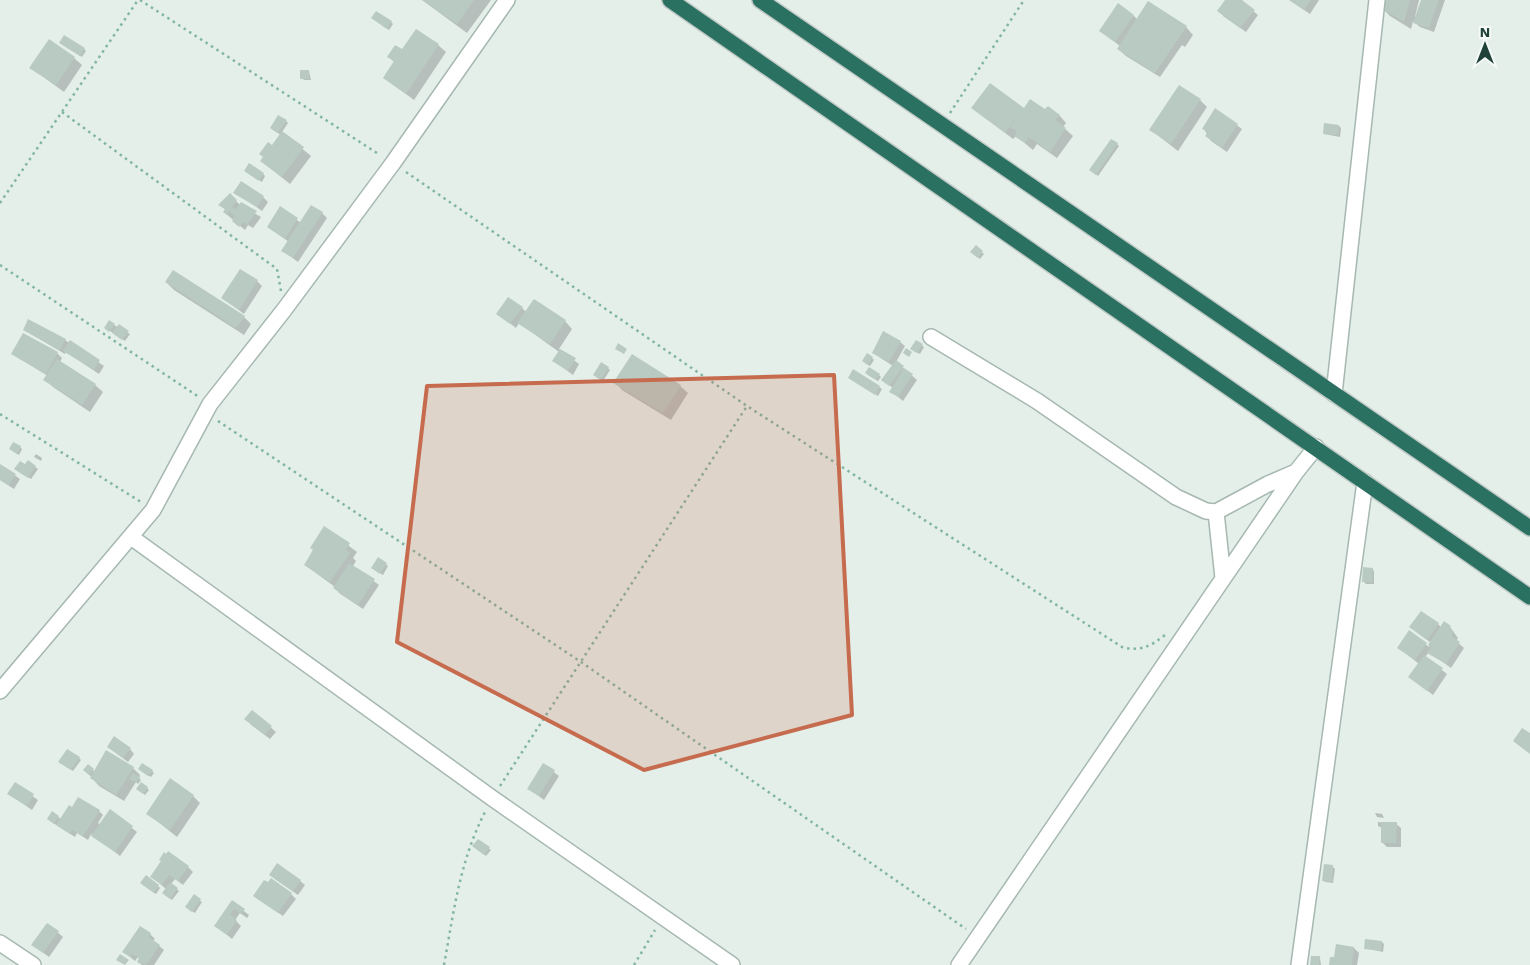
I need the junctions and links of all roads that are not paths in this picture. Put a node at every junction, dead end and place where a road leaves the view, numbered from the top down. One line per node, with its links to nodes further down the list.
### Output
1 (507, 0): 12 (street)
2 (670, 0): 7 (highway)
3 (760, 0): 6 (highway)
4 (1377, 0): 6 (street)
5 (932, 337): 10 (street)
6 (1334, 394): 11 (highway)
7 (1316, 447): 8 (street); 9 (highway)
8 (1296, 472): 10 (street); 13 (street)
9 (1365, 482): 14 (highway); 20 (street)
10 (1216, 512): 13 (street)
11 (1530, 528)
12 (131, 536): 15 (street); 18 (street)
13 (1223, 578): 19 (street)
14 (1530, 597)
15 (0, 691)
16 (0, 943): 17 (street)
17 (32, 965)
18 (732, 965)
19 (959, 965)
20 (1299, 965)

